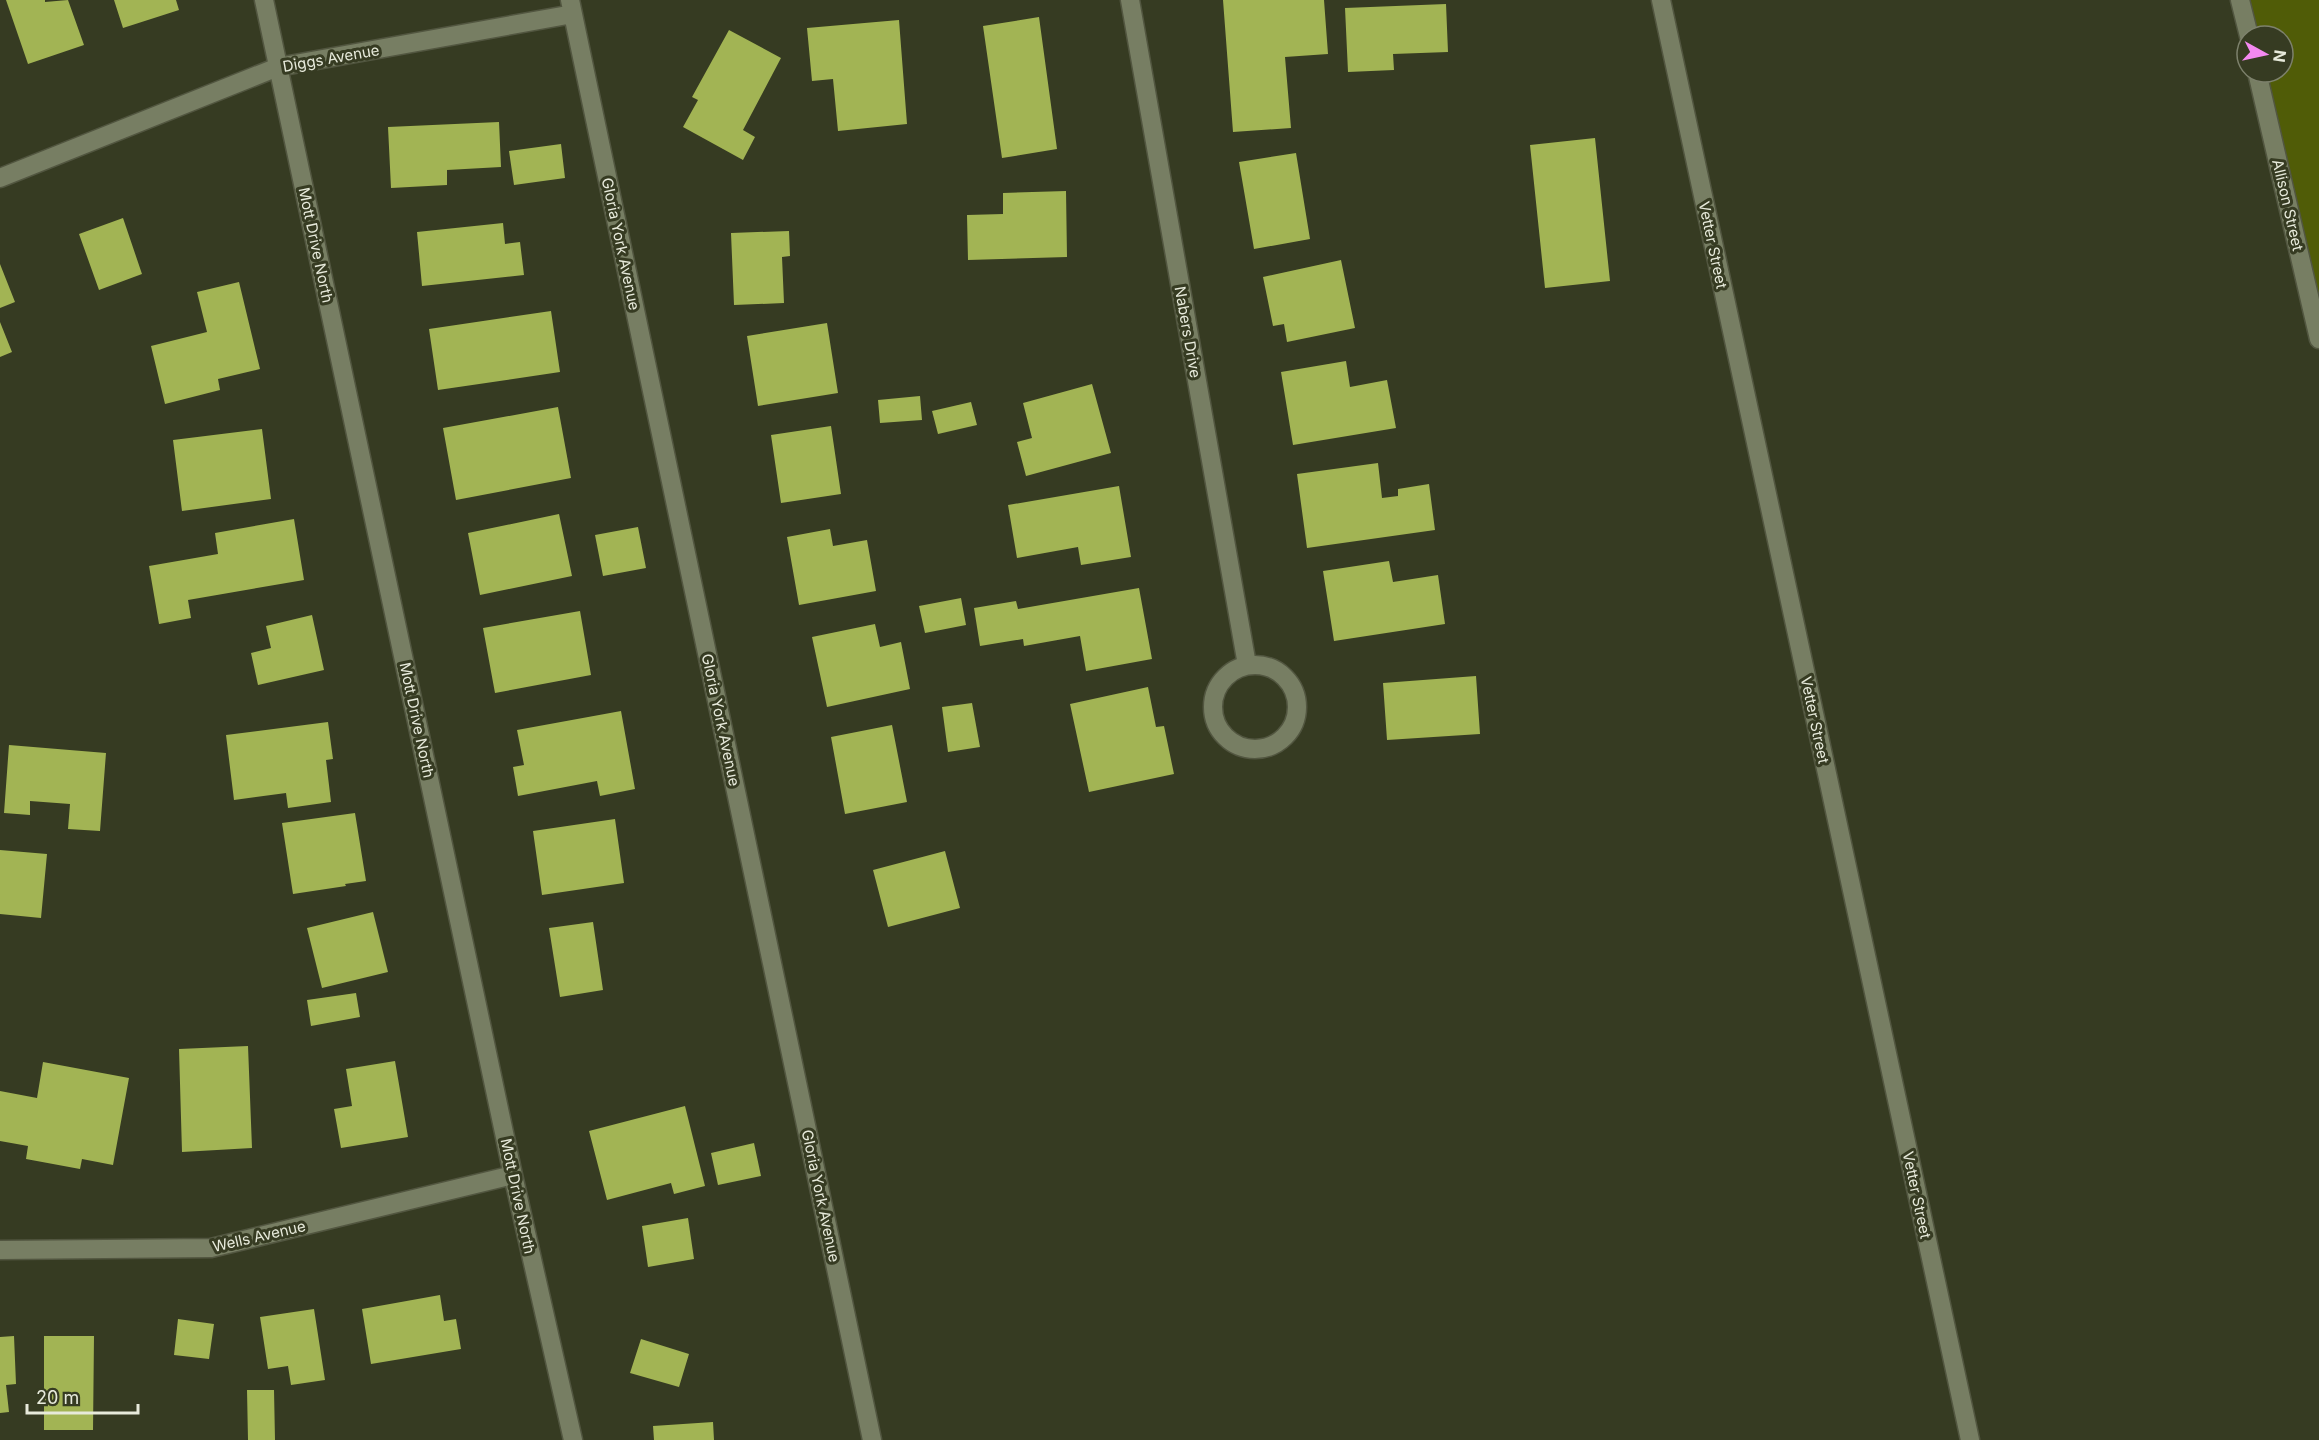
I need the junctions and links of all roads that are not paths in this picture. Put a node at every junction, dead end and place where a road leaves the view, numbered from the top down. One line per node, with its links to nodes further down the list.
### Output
1 (264, 0): 7 (street, Mott Drive North)
2 (1130, 0): 11 (street, Nabers Drive)
3 (1661, 0): 16 (street, Vetter Street)
4 (2240, 0): 6 (street)
5 (572, 7): 7 (street, Diggs Avenue); 15 (street, Gloria York Avenue)
6 (2245, 24)
7 (278, 67): 9 (street, Diggs Avenue); 12 (street, Mott Drive North)
8 (2260, 84): 10 (street, Allison Street)
9 (0, 178)
10 (2319, 339)
11 (1247, 665): 11 (street)
12 (513, 1175): 13 (street, Wells Avenue); 14 (street, Mott Drive North)
13 (0, 1250)
14 (573, 1440)
15 (872, 1440)
16 (1970, 1440)

